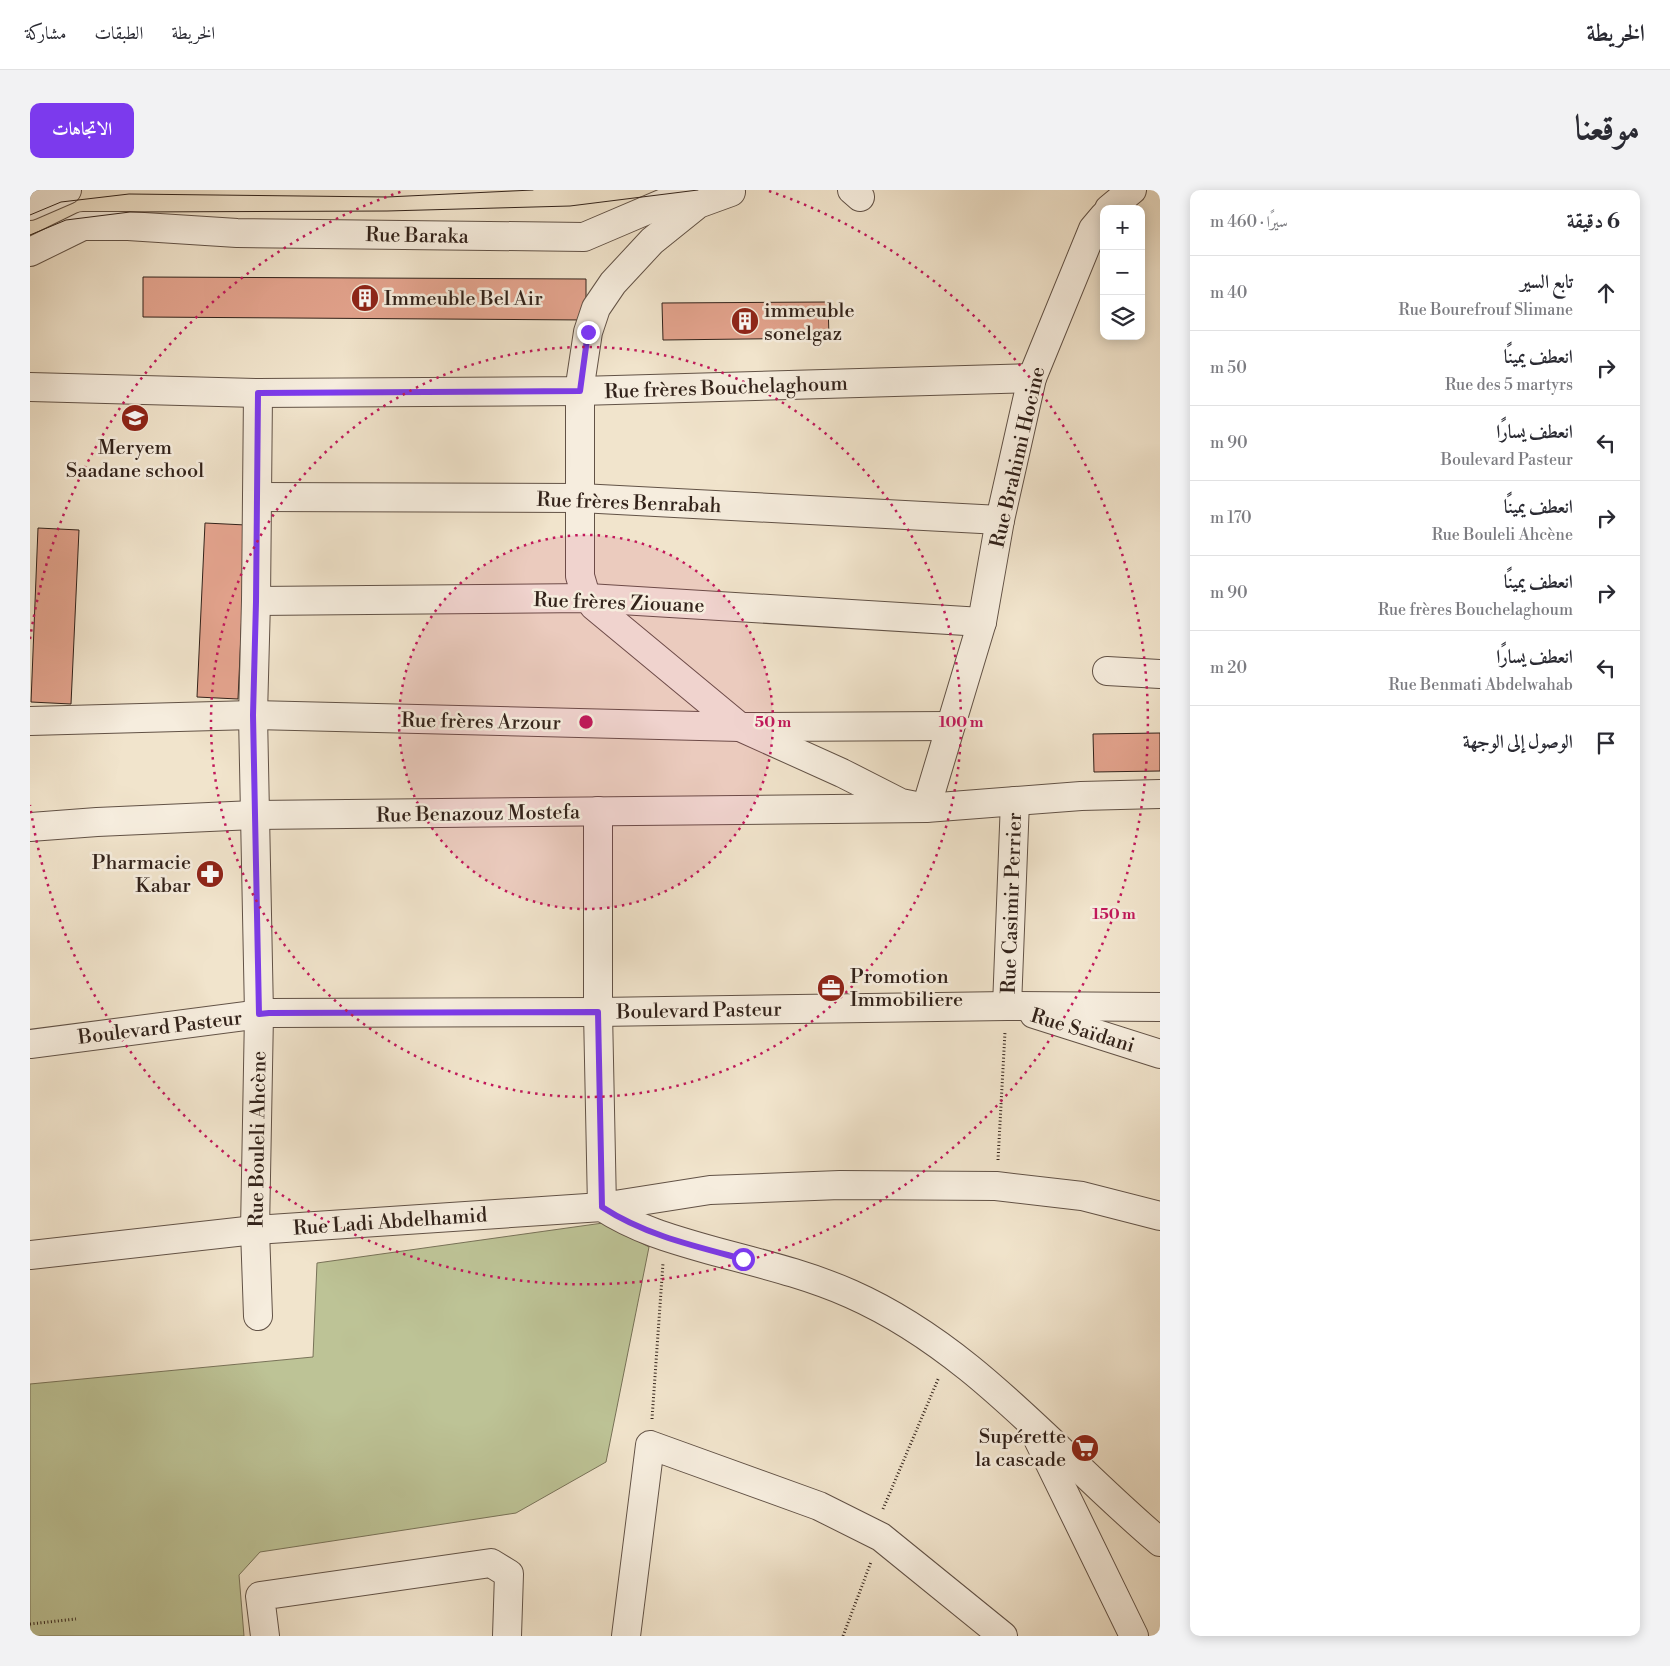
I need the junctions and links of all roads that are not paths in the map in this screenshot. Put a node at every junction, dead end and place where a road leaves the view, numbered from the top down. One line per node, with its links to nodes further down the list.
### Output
1 (68, 190): 5 (street)
2 (1132, 190): 4 (street)
3 (737, 191): 7 (street, Rue Baraka); 10 (street)
4 (1114, 205)
5 (30, 206)
6 (1100, 221): 8 (street, Rue Brahimi Hocine)
7 (30, 252)
8 (1032, 378): 10 (street, Rue frères Bouchelaghoum); 14 (street, Rue Brahimi Hocine)
9 (30, 387): 11 (street, Rue frères Bouchelaghoum)
10 (580, 391): 11 (street, Rue frères Bouchelaghoum); 13 (street)
11 (258, 393): 12 (street, Rue Bouleli Ahcène)
12 (257, 497): 13 (street, Rue frères Benrabah); 16 (street, Rue Bouleli Ahcène)
13 (580, 498): 14 (street, Rue frères Benrabah); 15 (street)
14 (1000, 520): 17 (street, Rue Brahimi Hocine)
15 (588, 598): 16 (street, Rue frères Ziouane); 17 (street, Rue frères Ziouane); 23 (street)
16 (256, 602): 20 (street, Rue Bouleli Ahcène)
17 (982, 622): 22 (street, Rue Brahimi Hocine)
18 (1107, 671): 19 (street)
19 (1160, 674)
20 (253, 715): 21 (street, Rue frères Arzour); 23 (street, Rue frères Arzour); 28 (street, Rue Bouleli Ahcène)
21 (30, 721)
22 (950, 726): 23 (street, Rue frères Arzour); 26 (street, Rue Brahimi Hocine)
23 (740, 727): 26 (street)
24 (1152, 799): 25 (street)
25 (1015, 801): 26 (street); 30 (street, Rue Casimir Perrier)
26 (926, 808): 27 (street, Rue Benazouz Mostefa)
27 (598, 811): 28 (street, Rue Benazouz Mostefa); 32 (street)
28 (254, 815): 29 (street, Rue Benazouz Mostefa); 33 (street, Rue Bouleli Ahcène)
29 (30, 827)
30 (1007, 1006): 31 (street, Boulevard Pasteur); 32 (street, Boulevard Pasteur); 35 (street, Rue Saïdani)
31 (1160, 1007)
32 (598, 1012): 33 (street, Boulevard Pasteur); 36 (street)
33 (259, 1014): 34 (street, Boulevard Pasteur); 38 (street, Rue Bouleli Ahcène)
34 (30, 1044)
35 (1160, 1054)
36 (602, 1207): 37 (street, Rue Ladi Abdelhamid); 38 (street, Rue Ladi Abdelhamid); 41 (street)
37 (1160, 1216)
38 (254, 1230): 39 (street, Rue Ladi Abdelhamid); 40 (street, Rue Bouleli Ahcène)
39 (30, 1255)
40 (258, 1316)
41 (1029, 1420): 42 (street); 47 (street)
42 (1160, 1542)
43 (265, 1636): 44 (street)
44 (506, 1636)
45 (626, 1636): 46 (street)
46 (1003, 1636)
47 (1134, 1636)

